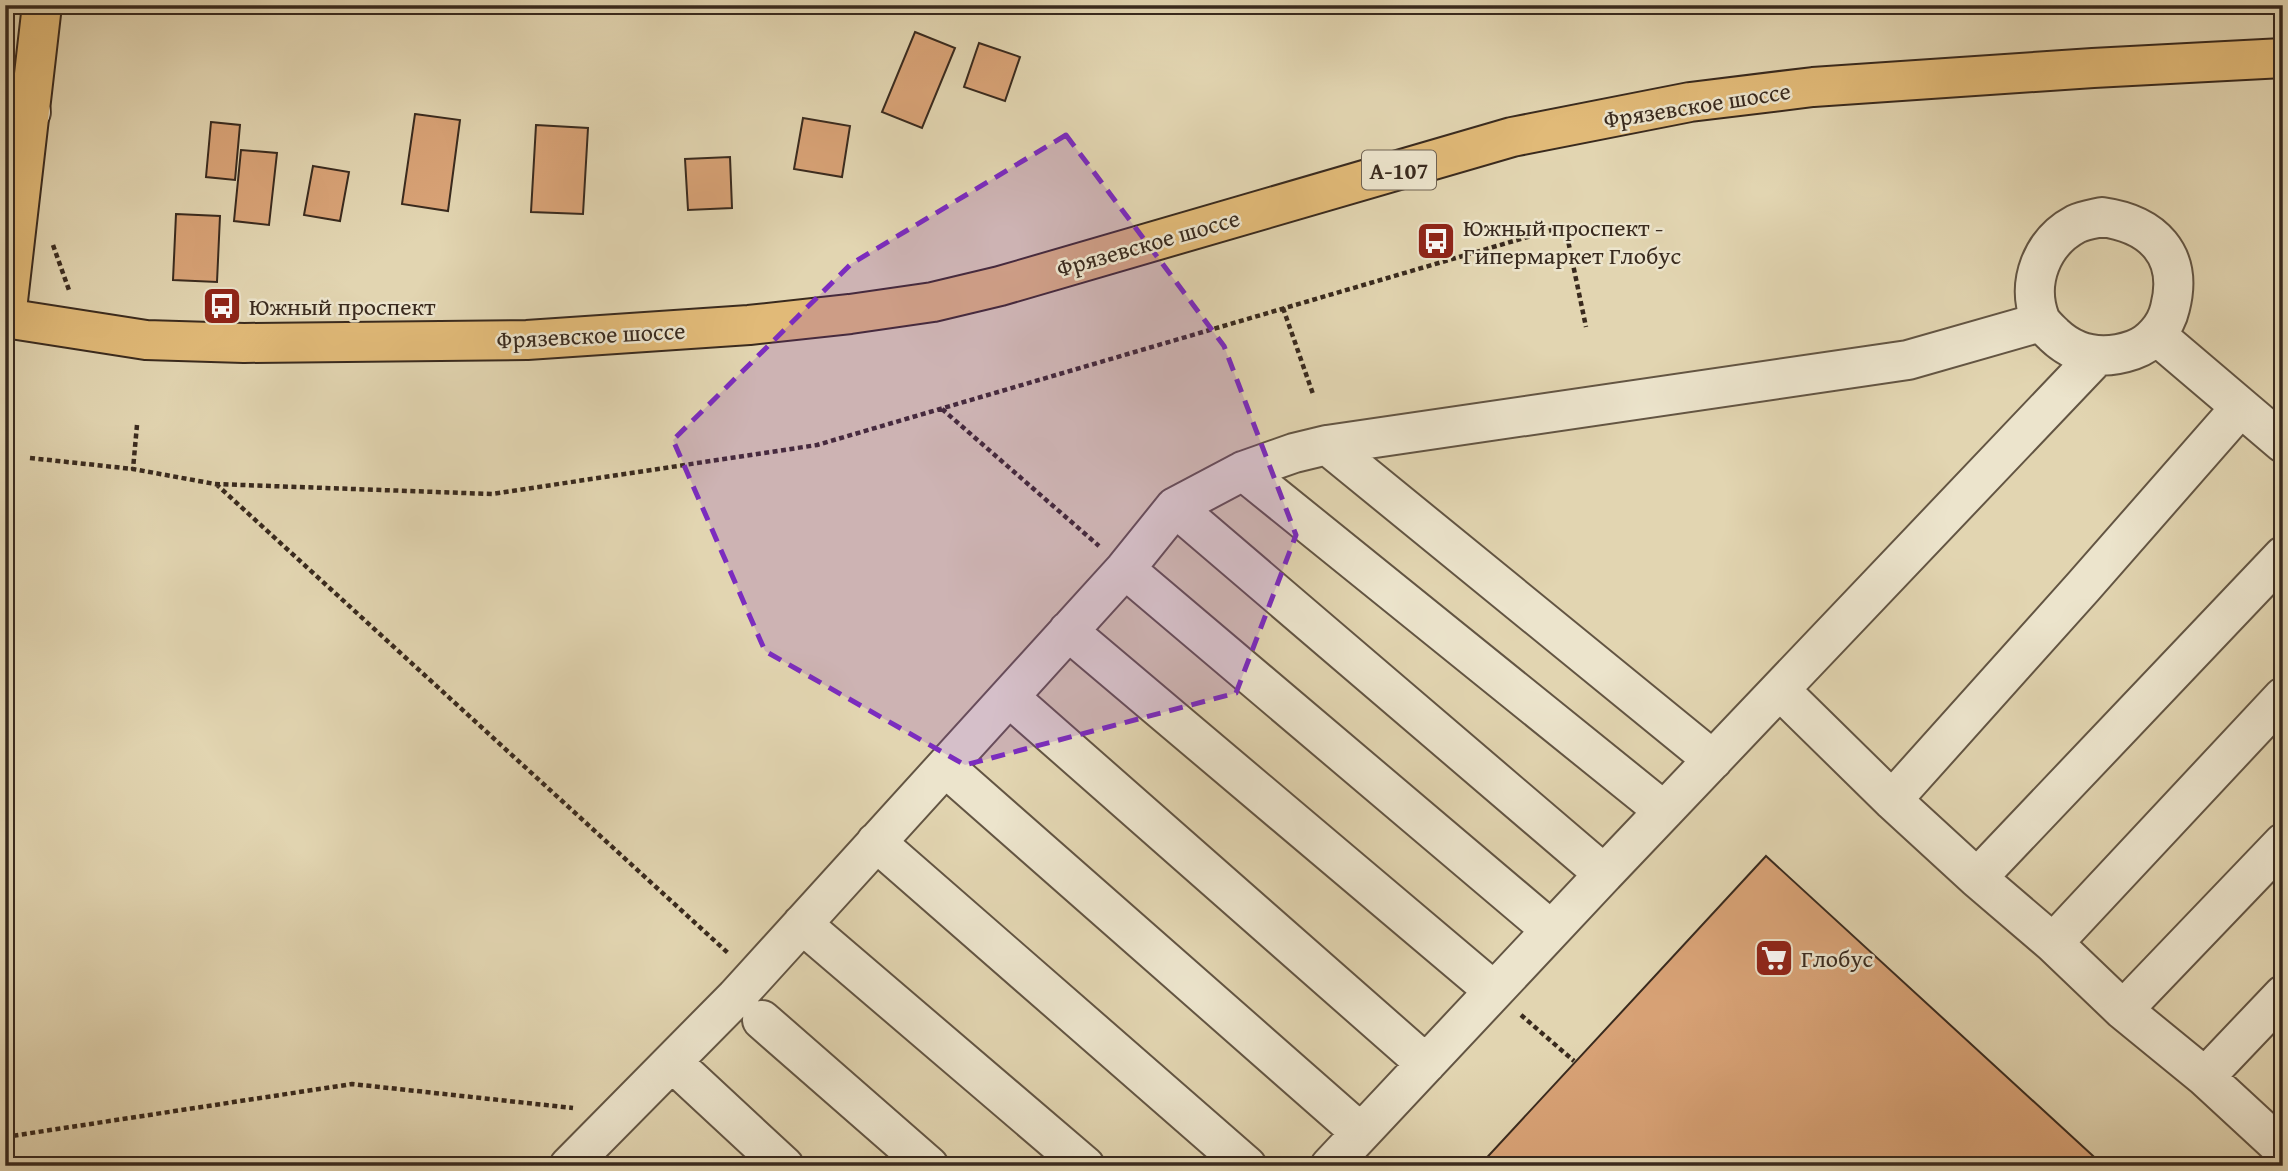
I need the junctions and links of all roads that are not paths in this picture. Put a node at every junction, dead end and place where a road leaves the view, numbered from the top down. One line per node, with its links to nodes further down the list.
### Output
1 (42, 5): 3 (main road)
2 (2283, 58): 4 (main road, Фрязевское шоссе / А-107)
3 (18, 110): 4 (main road)
4 (6, 318): 6 (street)
5 (2041, 322): 7 (street); 8 (street); 11 (street)
6 (5, 323)
7 (2156, 335): 8 (street); 9 (street)
8 (2096, 357): 17 (street)
9 (2240, 408): 10 (street); 22 (street)
10 (2283, 443)
11 (1327, 445): 12 (street); 20 (street)
12 (1242, 471): 13 (street); 23 (street)
13 (1175, 507): 15 (street); 26 (street)
14 (2283, 556): 27 (street)
15 (1125, 569): 16 (street); 29 (street)
16 (1069, 632): 18 (street); 31 (street)
17 (1780, 690): 20 (street); 22 (street)
18 (1009, 697): 21 (street); 36 (street)
19 (2283, 697): 30 (street)
20 (1713, 761): 23 (street)
21 (945, 767): 24 (street); 38 (street)
22 (1892, 800): 27 (street)
23 (1664, 811): 26 (street)
24 (876, 842): 28 (street); 44 (street)
25 (2283, 843): 33 (street)
26 (1604, 874): 29 (street)
27 (1977, 878): 30 (street)
28 (802, 924): 35 (street); 43 (street)
29 (1551, 930): 31 (street)
30 (2053, 943): 33 (street)
31 (1494, 991): 36 (street)
32 (2283, 995): 37 (street)
33 (2123, 1010): 37 (street)
34 (762, 1020): 42 (street)
35 (672, 1062): 40 (street); 41 (street)
36 (1426, 1064): 38 (street)
37 (2205, 1077): 39 (street)
38 (1361, 1133): 45 (street)
39 (2283, 1149)
40 (569, 1166)
41 (784, 1166)
42 (929, 1166)
43 (1084, 1166)
44 (1247, 1166)
45 (1330, 1166)

